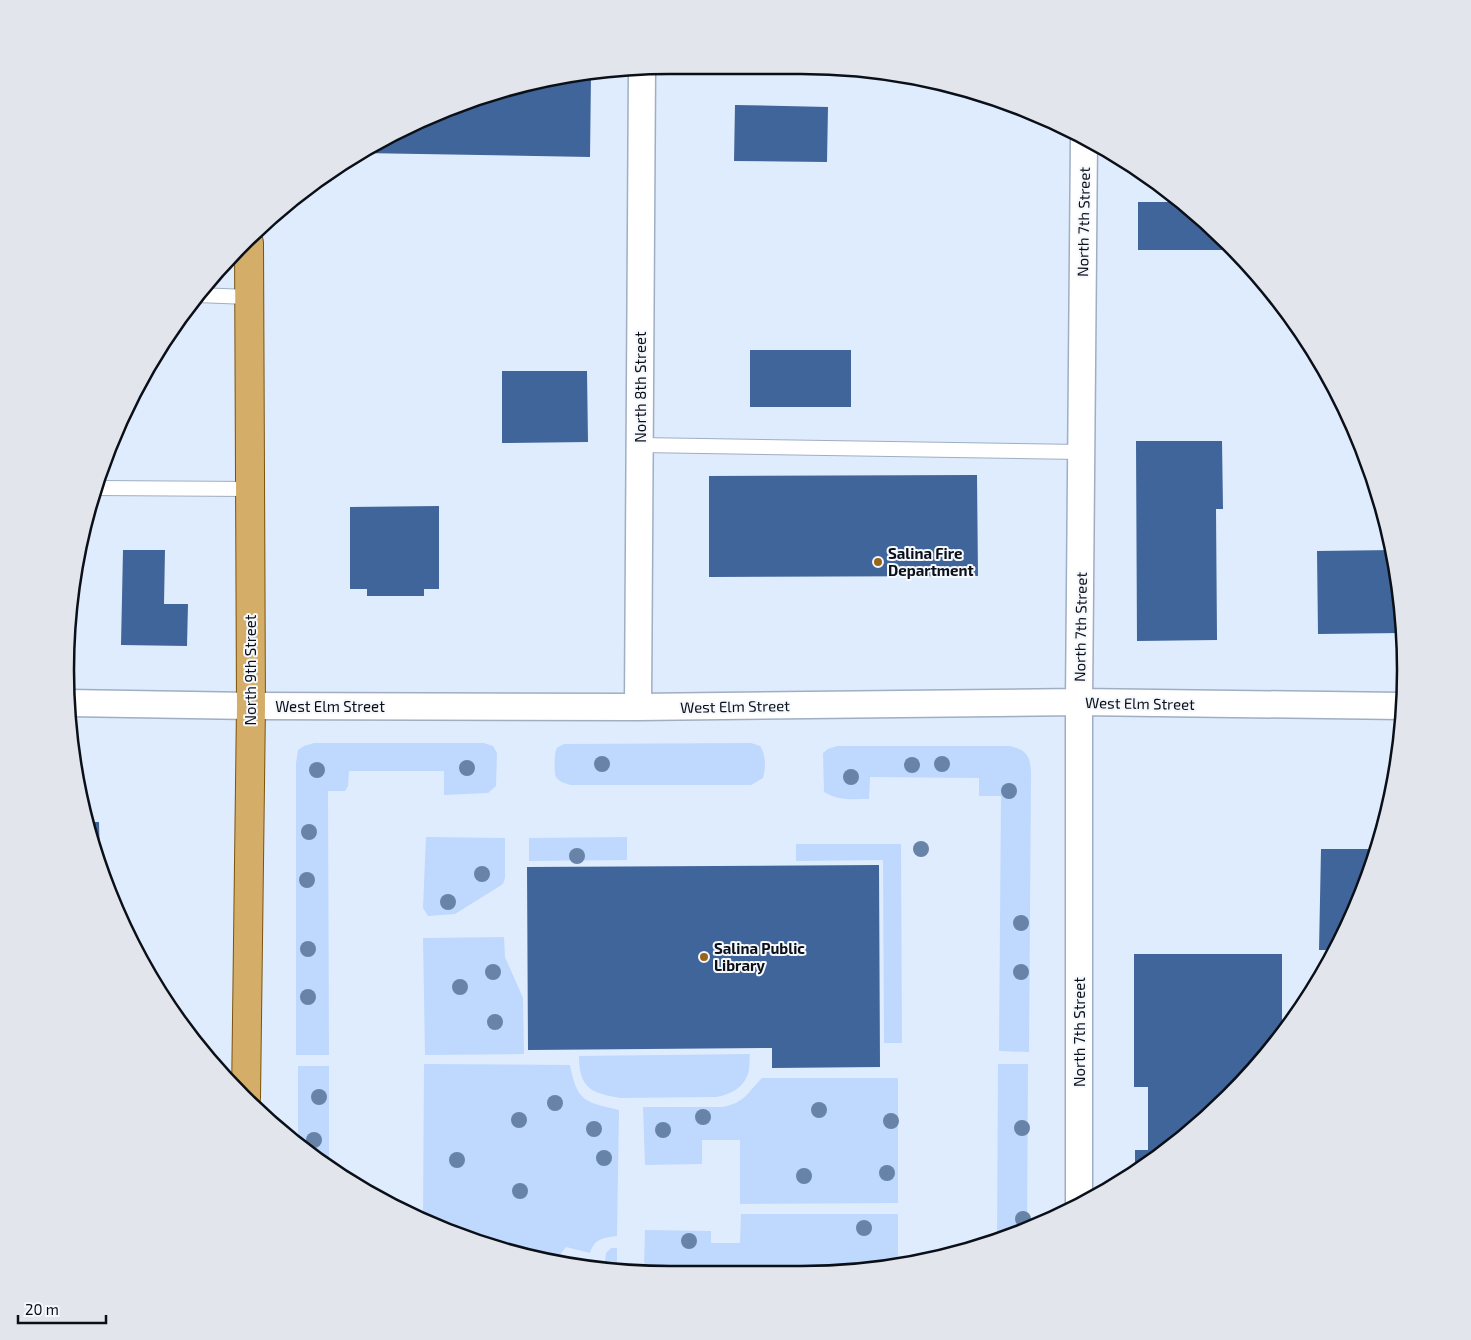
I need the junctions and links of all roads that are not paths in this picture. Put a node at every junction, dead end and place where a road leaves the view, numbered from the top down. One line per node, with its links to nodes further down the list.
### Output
1 (642, 75): 6 (street, North 8th Street)
2 (1084, 146): 7 (street, North 7th Street)
3 (249, 247): 5 (main road, North 9th Street)
4 (207, 295): 5 (lane)
5 (249, 297): 9 (main road, North 9th Street)
6 (640, 445): 7 (lane); 14 (street, North 8th Street)
7 (1081, 452): 10 (street, North 7th Street)
8 (102, 488): 9 (lane)
9 (250, 489): 12 (main road, North 9th Street)
10 (1079, 702): 13 (street, West Elm Street); 14 (street, West Elm Street); 16 (street, North 7th Street)
11 (75, 703): 12 (street, West Elm Street)
12 (251, 706): 14 (street, West Elm Street); 15 (main road, North 9th Street)
13 (1396, 706)
14 (638, 707)
15 (246, 1090)
16 (1078, 1198)

